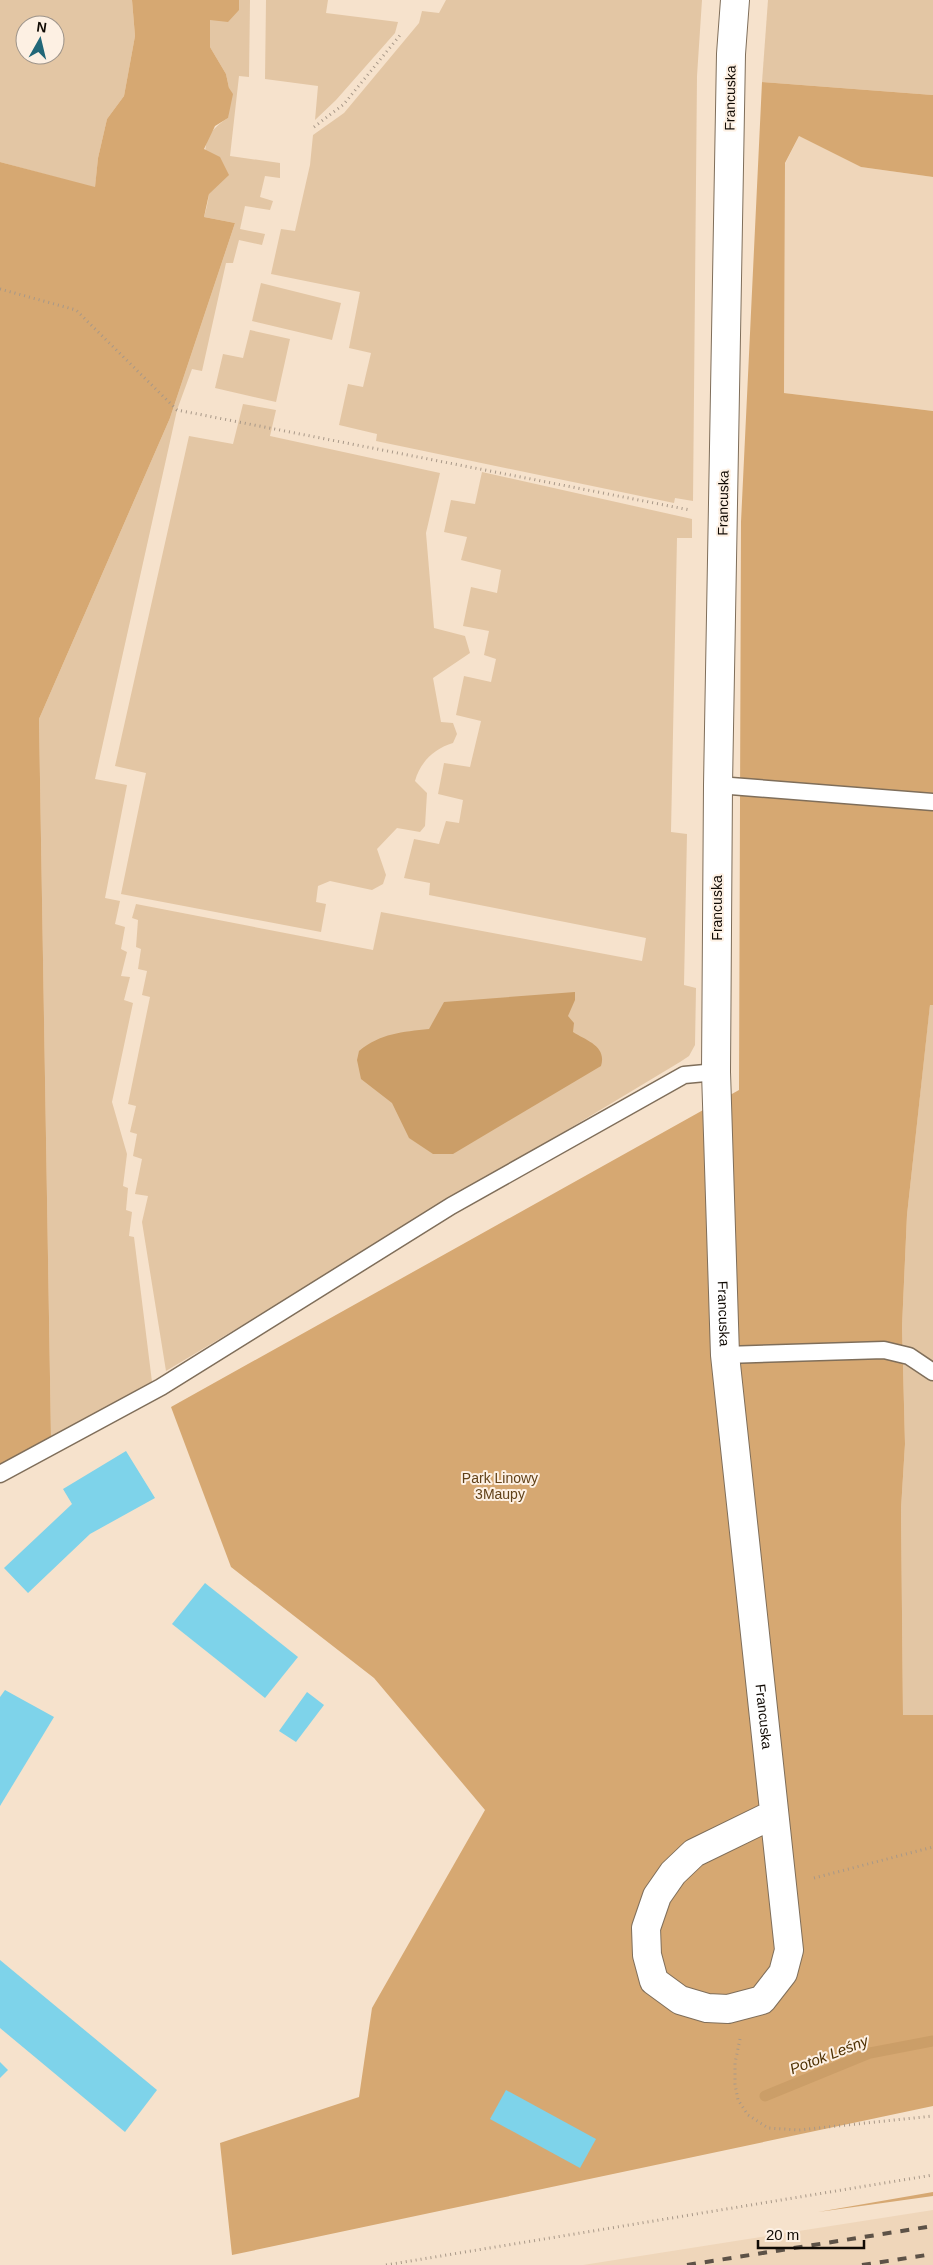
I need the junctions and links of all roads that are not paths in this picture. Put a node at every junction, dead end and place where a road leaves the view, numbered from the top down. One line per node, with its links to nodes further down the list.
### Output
1 (735, 0): 2 (street, Francuska)
2 (718, 785): 3 (lane); 4 (street, Francuska)
3 (933, 802)
4 (716, 1072): 5 (street, Francuska); 7 (lane)
5 (725, 1355): 6 (lane); 8 (street, Francuska)
6 (933, 1372)
7 (0, 1474)
8 (774, 1814): 8 (street, Francuska)

